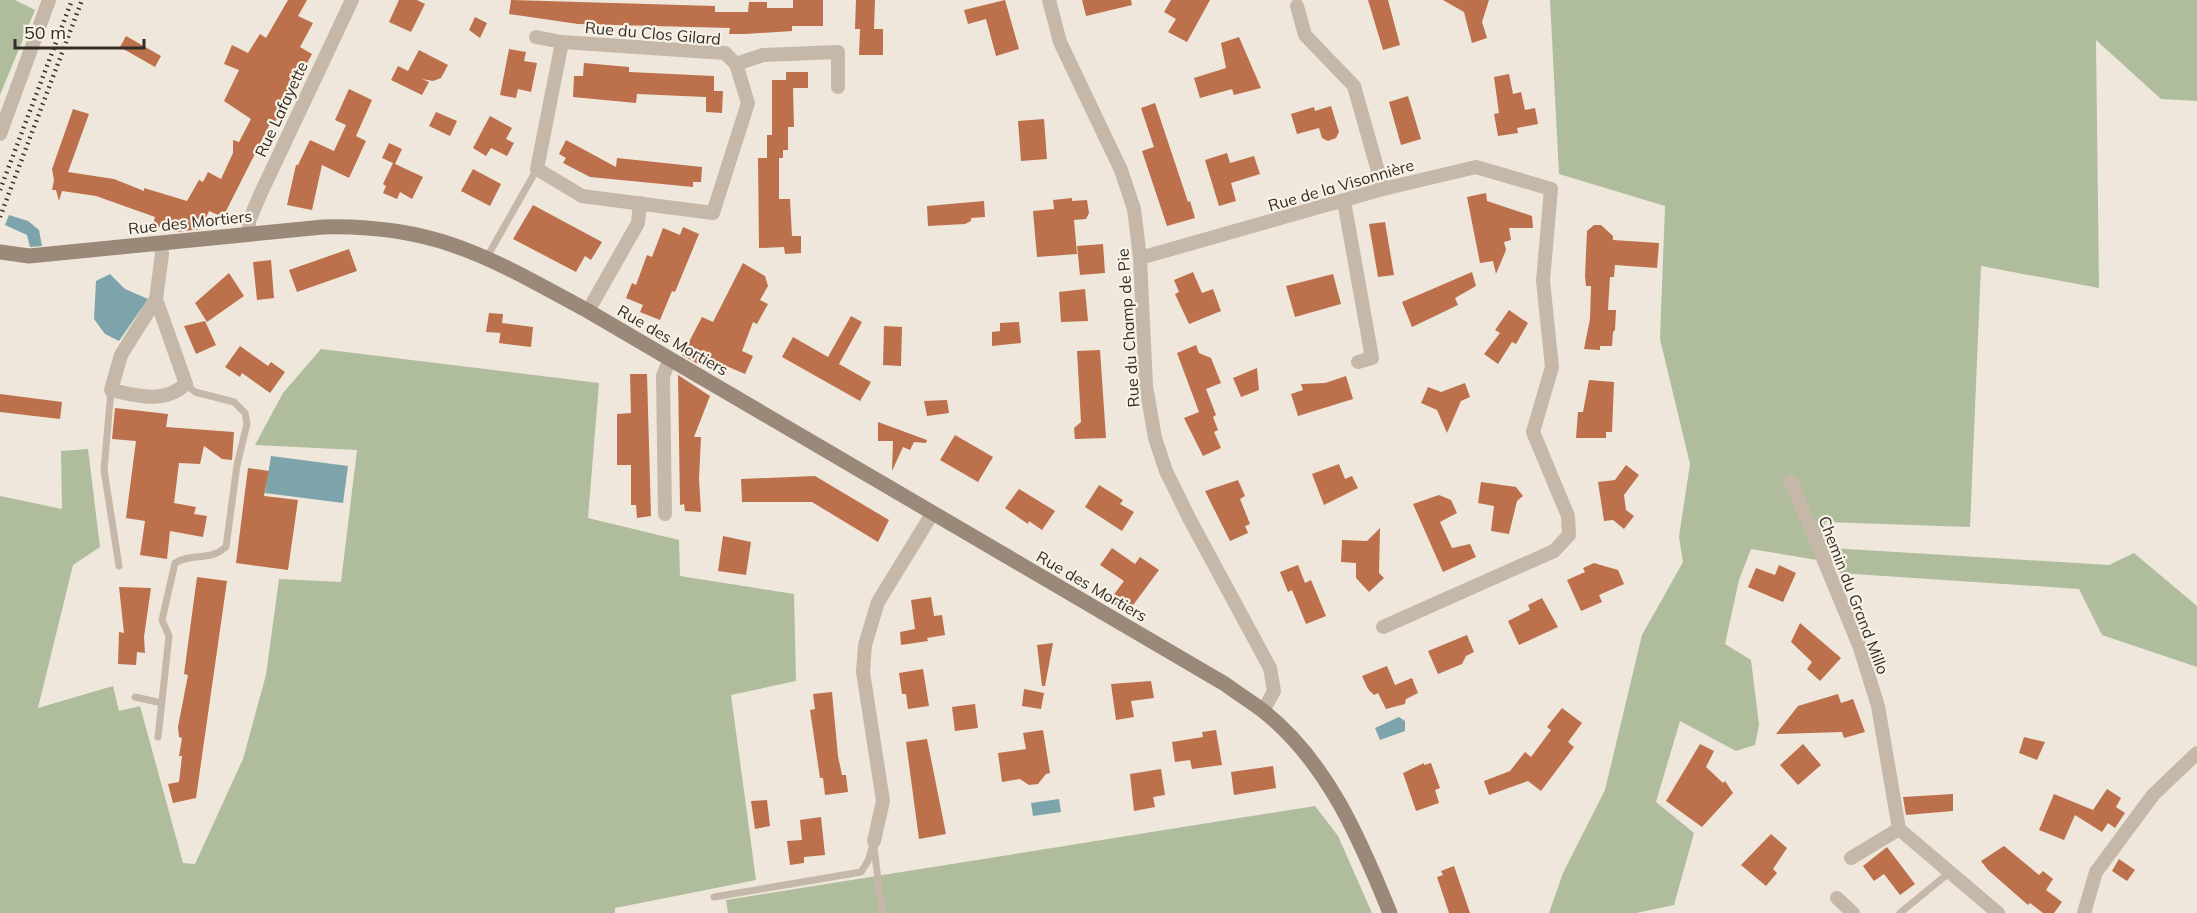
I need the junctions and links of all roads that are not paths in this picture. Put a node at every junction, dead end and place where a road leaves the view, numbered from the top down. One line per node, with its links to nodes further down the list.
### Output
1 (50, 0): 9 (street)
2 (352, 0): 14 (street, Rue Lafayette)
3 (1049, 0): 18 (street, Rue du Champ de Pie)
4 (1297, 6): 11 (street)
5 (536, 37): 6 (street, Rue du Clos Gilard)
6 (562, 42): 7 (street, Rue du Clos Gilard); 10 (street, Rue du Clos Gilard)
7 (736, 64): 8 (street); 13 (street, Rue du Clos Gilard)
8 (838, 87)
9 (0, 134)
10 (537, 169): 13 (street, Rue du Clos Gilard); 17 (lane)
11 (1383, 189): 12 (street, Rue de la Visonnière); 29 (street, Rue de la Visonnière)
12 (1344, 201): 18 (street, Rue de la Visonnière); 22 (street)
13 (640, 203): 20 (street)
14 (249, 234): 15 (street, Rue des Mortiers); 17 (street, Rue des Mortiers)
15 (161, 244): 16 (street, Rue des Mortiers); 19 (street)
16 (0, 252)
17 (487, 257): 20 (street, Rue des Mortiers)
18 (1140, 258): 32 (street, Rue du Champ de Pie)
19 (156, 299): 23 (street); 24 (street)
20 (588, 311): 21 (street, Rue des Mortiers)
21 (670, 359): 26 (street); 27 (street, Rue des Mortiers)
22 (1358, 362)
23 (186, 384): 24 (street); 31 (lane)
24 (111, 390): 28 (lane)
25 (1791, 481): 35 (street, Chemin du Grand Millo)
26 (665, 514)
27 (932, 514): 32 (street, Rue des Mortiers); 36 (street)
28 (119, 566)
29 (1383, 627)
30 (135, 697): 31 (lane)
31 (162, 703): 33 (lane)
32 (1263, 711): 42 (street, Rue des Mortiers)
33 (158, 737)
34 (2197, 753): 46 (street)
35 (1899, 829): 37 (street); 38 (street)
36 (874, 840): 39 (lane); 41 (lane)
37 (1851, 858)
38 (1950, 872): 44 (lane); 45 (street)
39 (714, 897)
40 (1837, 898): 43 (street)
41 (882, 913)
42 (1390, 913)
43 (1853, 913)
44 (1900, 913)
45 (1998, 913)
46 (2084, 913)

